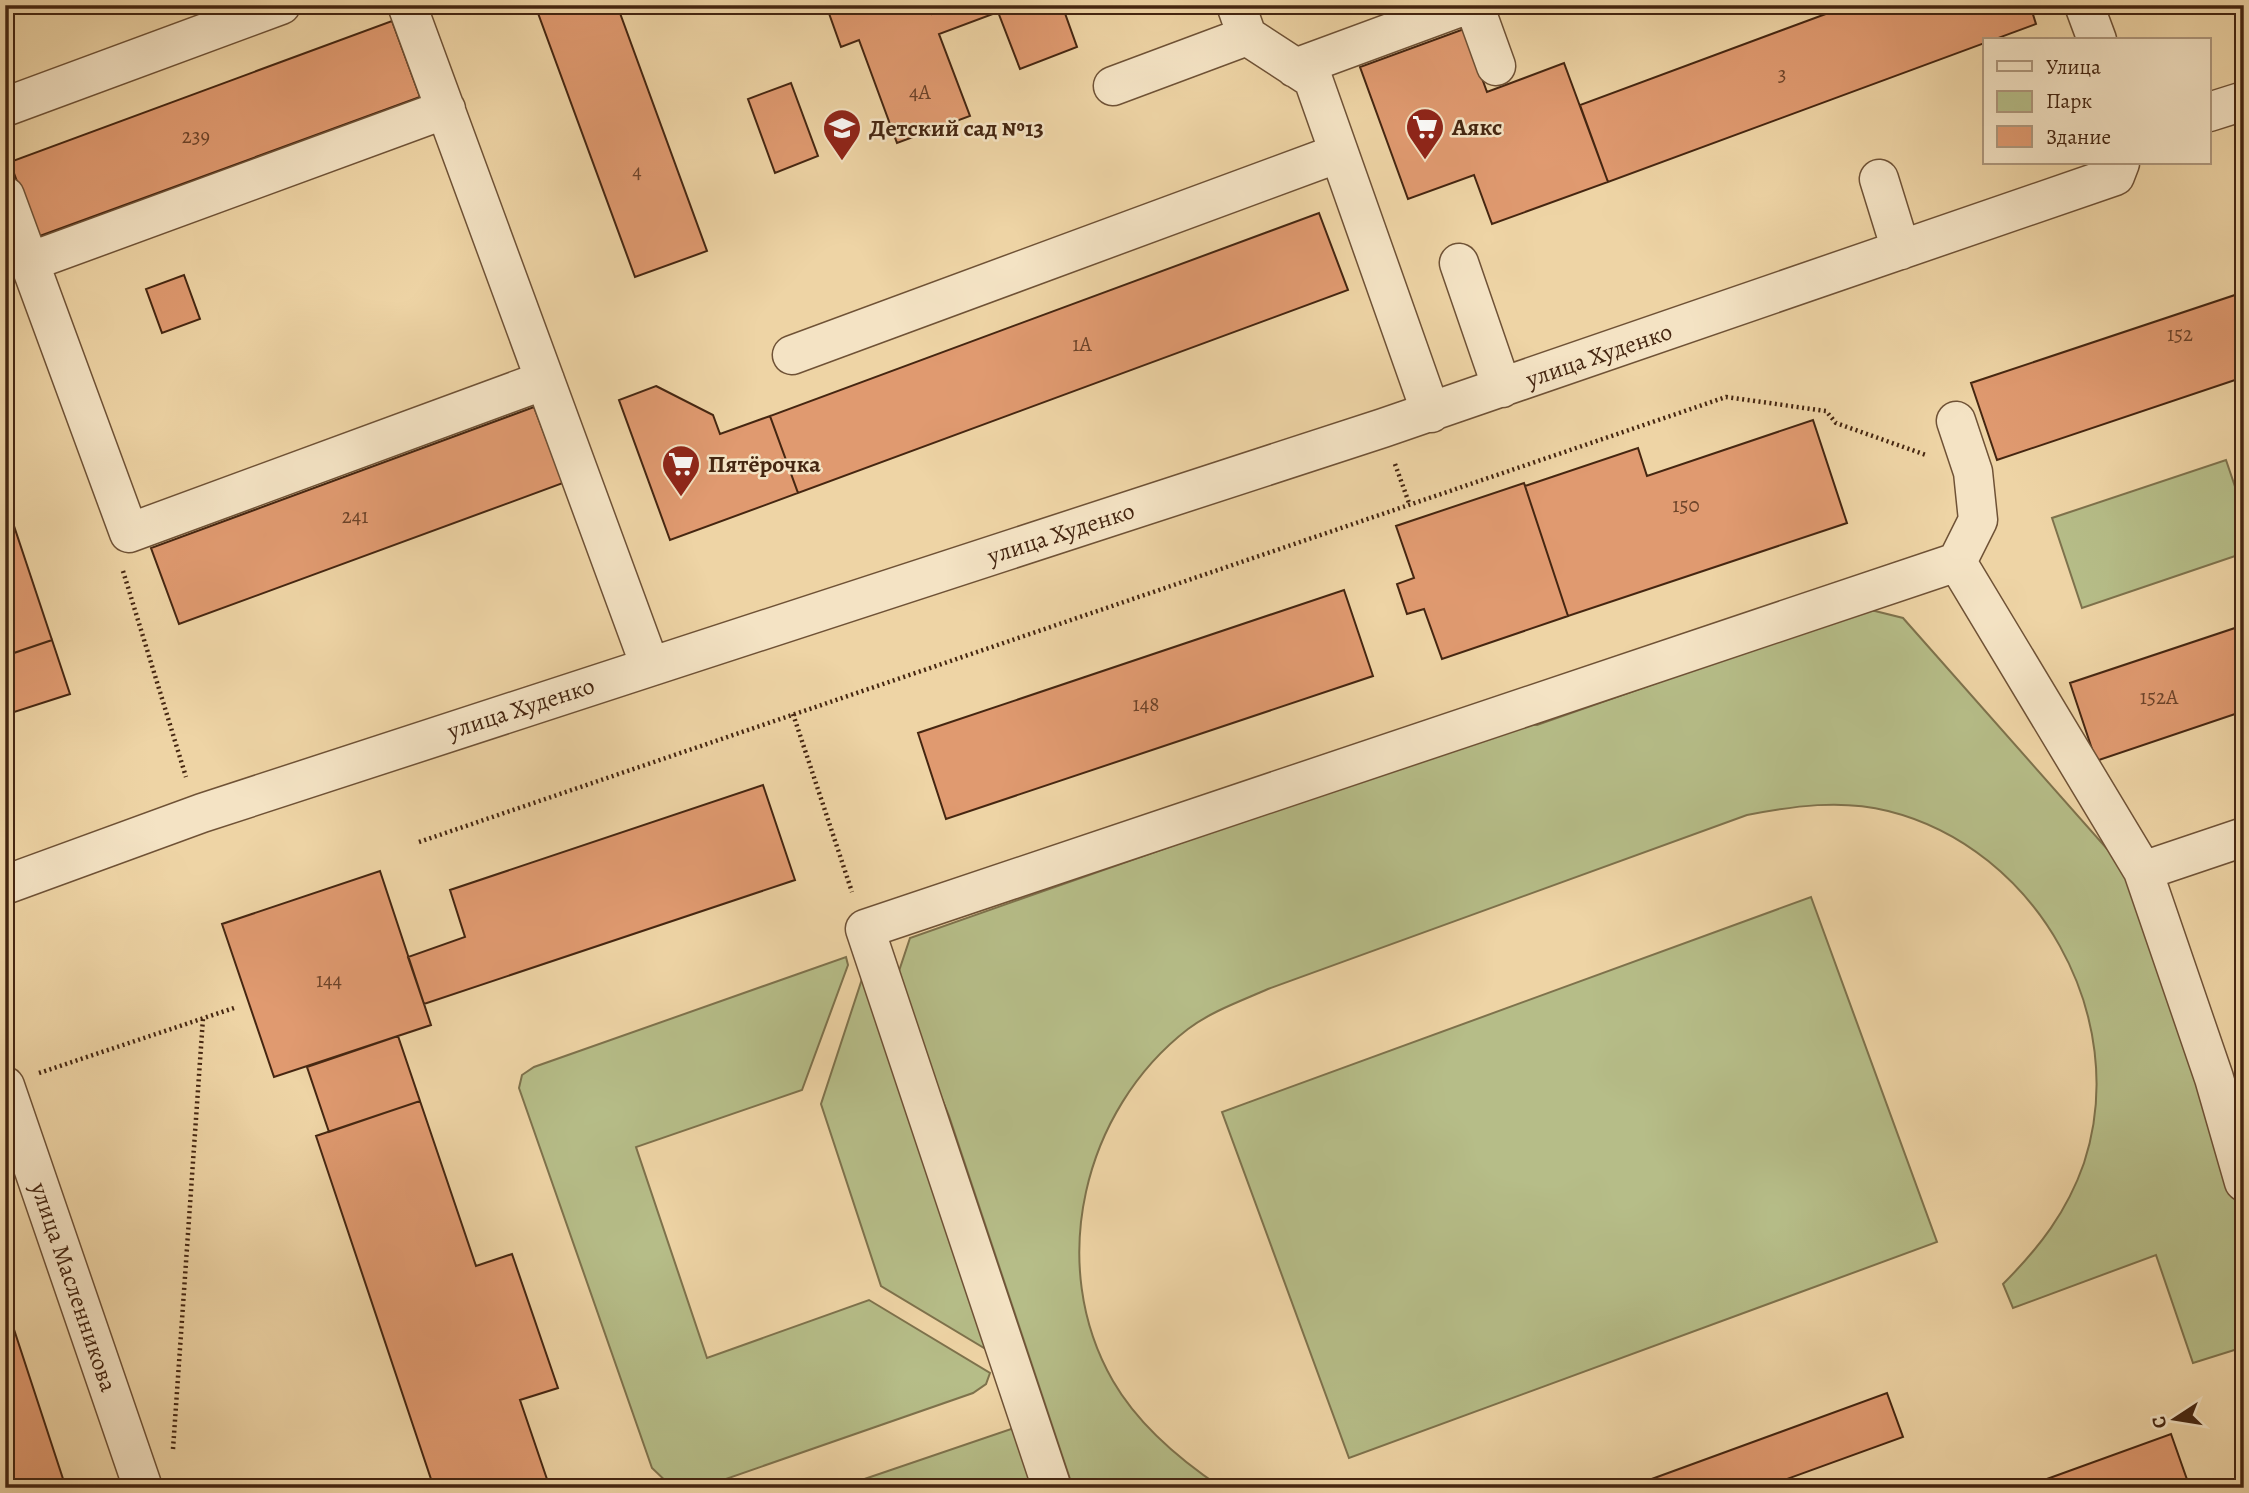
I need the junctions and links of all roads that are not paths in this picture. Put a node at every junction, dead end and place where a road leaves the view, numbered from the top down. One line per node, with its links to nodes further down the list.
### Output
1 (281, 5): 12 (street)
2 (407, 5): 13 (street)
3 (1466, 5): 9 (street)
4 (1474, 5): 8 (street)
5 (2084, 5): 7 (street)
6 (1241, 21): 9 (street); 10 (street)
7 (2096, 38)
8 (1496, 66)
9 (1295, 68): 15 (street)
10 (1113, 86)
11 (2244, 102): 14 (street)
12 (5, 107)
13 (446, 109): 20 (street); 23 (street)
14 (2210, 112)
15 (1339, 153): 22 (street); 25 (street)
16 (2117, 169): 19 (street, улица Худенко)
17 (1879, 179): 19 (street)
18 (5, 196): 20 (street)
19 (1901, 250): 24 (street, улица Худенко)
20 (29, 262): 23 (street)
21 (1459, 263): 24 (street)
22 (792, 355)
23 (545, 380): 28 (street)
24 (1502, 388): 25 (street, улица Худенко)
25 (1431, 412): 28 (street, улица Худенко)
26 (1956, 421): 27 (street)
27 (1957, 562): 30 (street); 36 (street)
28 (650, 666): 31 (street, улица Худенко)
29 (2244, 837): 30 (street)
30 (2143, 871): 32 (street)
31 (5, 886)
32 (2229, 1073): 34 (street)
33 (18, 1081): 35 (street, улица Масленникова)
34 (2244, 1182)
35 (143, 1488)
36 (1052, 1488)

